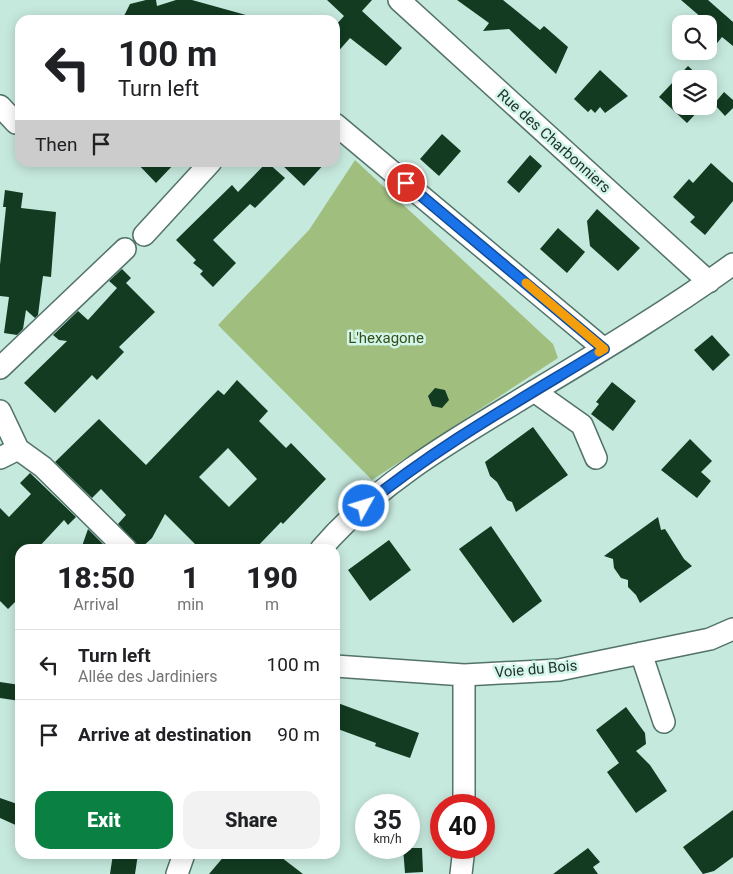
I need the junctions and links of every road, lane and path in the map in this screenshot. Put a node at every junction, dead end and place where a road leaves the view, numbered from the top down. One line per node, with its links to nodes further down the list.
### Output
1 (399, 0): 9 (street, Rue des Charbonniers)
2 (0, 106): 3 (street)
3 (15, 122)
4 (340, 128): 10 (street)
5 (206, 167): 6 (street)
6 (144, 235)
7 (125, 249): 11 (street)
8 (733, 264): 9 (street)
9 (709, 282): 10 (street)
10 (604, 349): 12 (street)
11 (0, 368)
12 (534, 391): 15 (street); 17 (street)
13 (0, 411): 14 (street)
14 (9, 454): 16 (street)
15 (596, 458)
16 (121, 544)
17 (325, 544)
18 (733, 629): 19 (street, Voie du Bois)
19 (641, 653): 21 (street, Voie du Bois); 22 (street)
20 (340, 666): 21 (street, Voie du Bois)
21 (464, 675): 23 (street)
22 (664, 722)
23 (464, 794)
24 (182, 859): 26 (street)
25 (463, 859): 27 (street)
26 (177, 874)
27 (461, 874)

